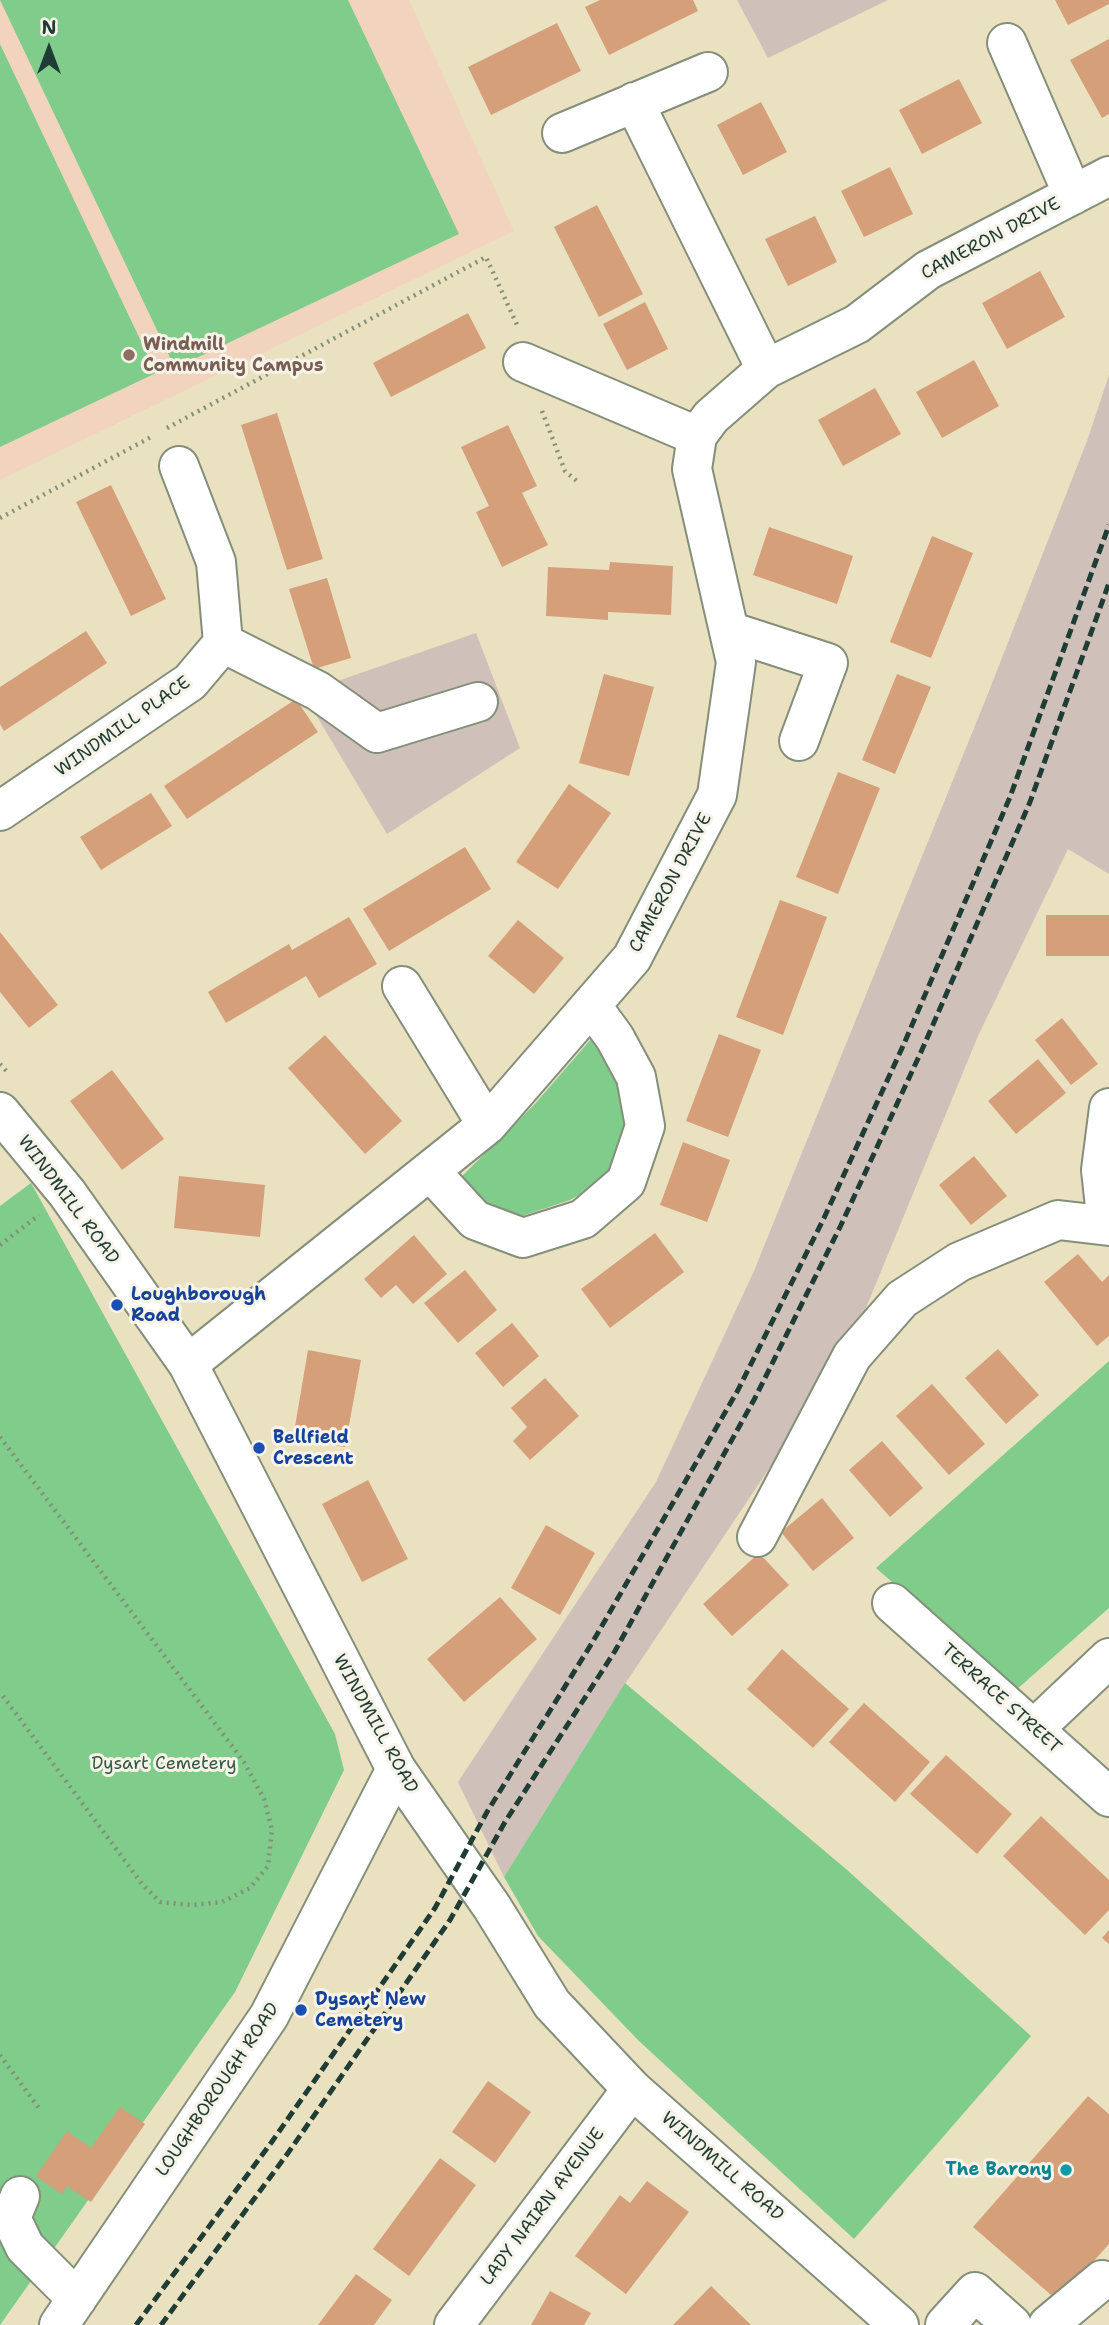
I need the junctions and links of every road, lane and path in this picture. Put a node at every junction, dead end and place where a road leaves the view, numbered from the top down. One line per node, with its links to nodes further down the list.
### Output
1 (1007, 43): 6 (street, CAMERON DRIVE)
2 (708, 72): 3 (street)
3 (634, 102): 4 (street); 8 (street)
4 (562, 133)
5 (1109, 176): 6 (street, CAMERON DRIVE)
6 (1073, 195): 8 (street, CAMERON DRIVE)
7 (523, 362): 9 (street); 11 (path); 12 (path)
8 (766, 369): 9 (street, CAMERON DRIVE)
9 (697, 436): 13 (street, CAMERON DRIVE)
10 (179, 466): 14 (street)
11 (579, 483)
12 (0, 518)
13 (729, 631): 16 (street); 19 (street, CAMERON DRIVE)
14 (223, 643): 15 (street); 17 (street, WINDMILL PLACE)
15 (478, 702)
16 (799, 741)
17 (0, 811)
18 (402, 986): 23 (street)
19 (591, 1005): 23 (street, CAMERON DRIVE); 24 (street)
20 (0, 1064): 21 (path)
21 (9, 1098): 25 (street, WINDMILL ROAD)
22 (1109, 1108): 26 (street)
23 (487, 1125): 24 (street, CAMERON DRIVE)
24 (430, 1171): 28 (street, CAMERON DRIVE)
25 (67, 1193): 27 (path); 28 (street, WINDMILL ROAD)
26 (1108, 1226): 30 (street)
27 (0, 1245)
28 (188, 1364): 35 (street, WINDMILL ROAD)
29 (0, 1437): 33 (path)
30 (757, 1537)
31 (892, 1603): 34 (street, TERRACE STREET)
32 (1109, 1658): 34 (street)
33 (0, 1692)
34 (1035, 1727): 36 (street, TERRACE STREET)
35 (396, 1769): 38 (street, WINDMILL ROAD); 42 (street, LOUGHBOROUGH ROAD)
36 (1109, 1797)
37 (0, 2055): 39 (path)
38 (632, 2090): 43 (street, LADY NAIRN AVENUE); 44 (street, WINDMILL ROAD)
39 (41, 2111)
40 (20, 2196): 42 (street)
41 (1102, 2280): 47 (street)
42 (68, 2312)
43 (454, 2325)
44 (899, 2325)
45 (945, 2325): 46 (street)
46 (1012, 2325)
47 (1048, 2325)

